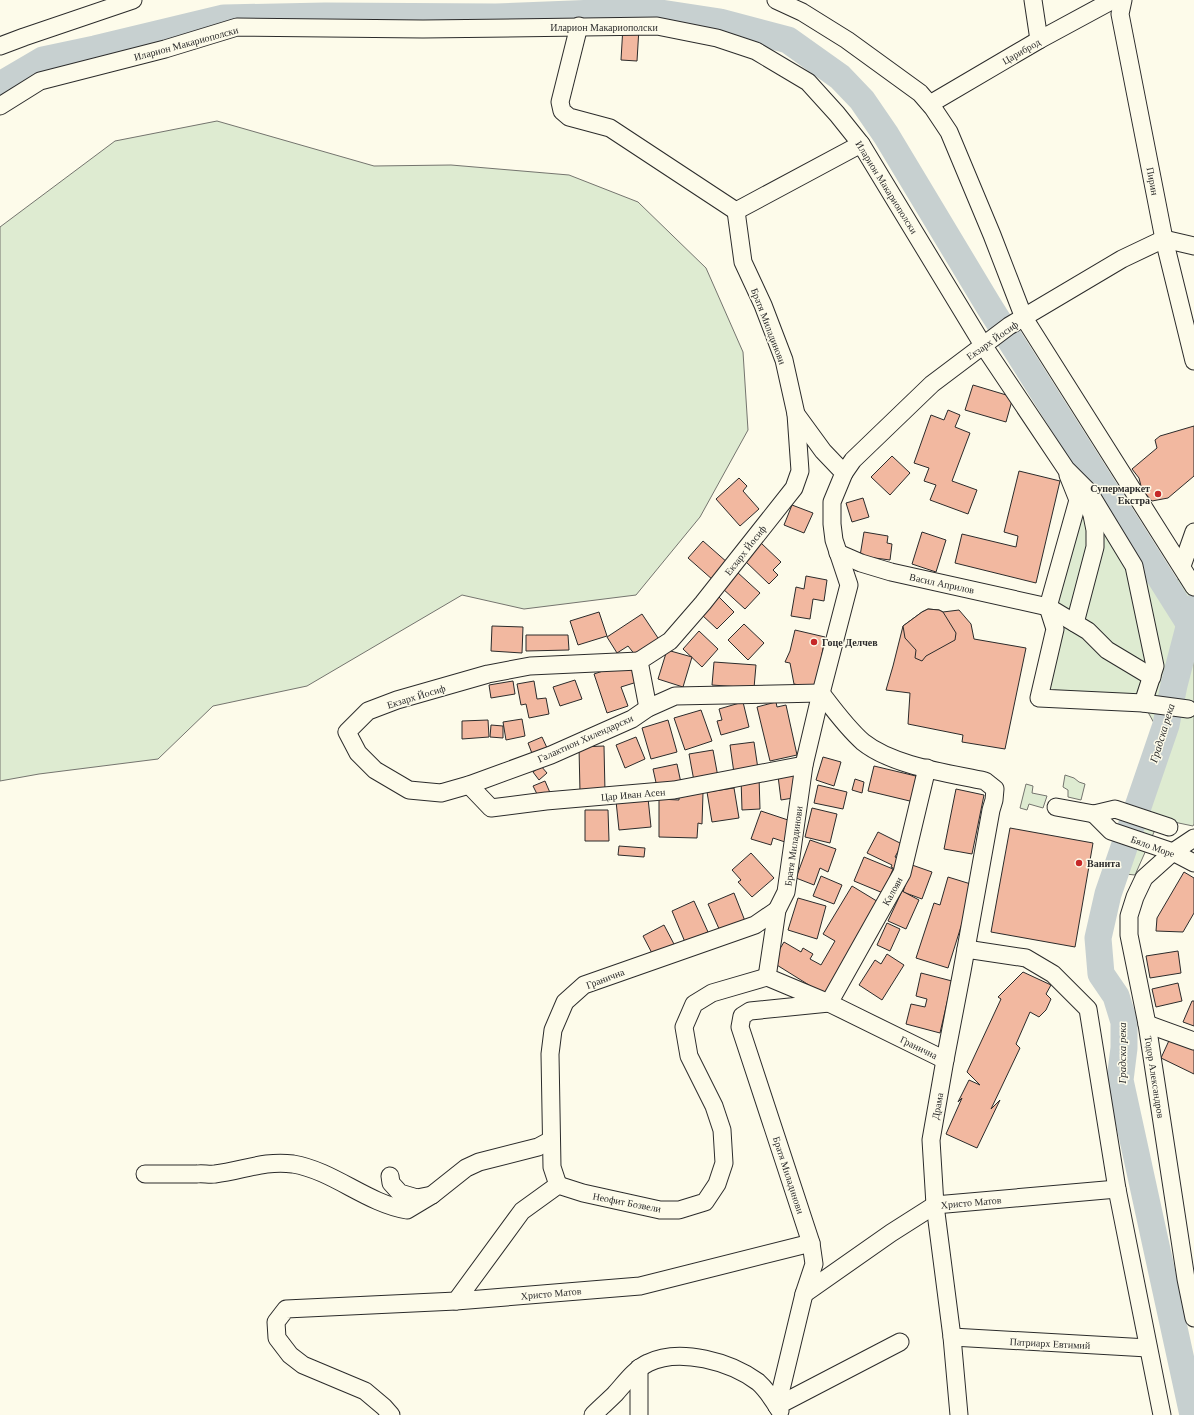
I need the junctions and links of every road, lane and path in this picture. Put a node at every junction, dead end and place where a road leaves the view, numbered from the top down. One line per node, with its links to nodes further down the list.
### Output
1 (133, 0): 6 (street)
2 (778, 0): 10 (street)
3 (1033, 0): 8 (street)
4 (1113, 0): 8 (street, Цариброд)
5 (1123, 0): 14 (street, Пирин)
6 (90, 8): 9 (street)
7 (579, 26): 11 (street, Иларион Макариополски); 12 (street, Иларион Макариополски); 13 (street)
8 (1039, 40): 10 (street, Цариброд)
9 (0, 46)
10 (930, 104): 16 (street)
11 (0, 106)
12 (861, 144): 13 (street); 17 (street, Иларион Макариополски)
13 (736, 211): 19 (street, Братя Миладинови)
14 (1164, 239): 15 (street); 16 (street, Екзарх Йосиф); 18 (street, Пирин)
15 (1194, 246)
16 (1024, 318): 17 (street, Екзарх Йосиф); 24 (street)
17 (983, 345): 20 (street, Иларион Макариополски); 21 (street, Екзарх Йосиф)
18 (1194, 361)
19 (796, 414): 21 (street, Братя Миладинови); 28 (street, Екзарх Йосиф)
20 (1066, 469): 26 (street); 27 (street); 29 (street, Иларион Макариополски)
21 (844, 473): 23 (street, Братя Миладинови)
22 (1194, 532): 24 (street)
23 (838, 553): 26 (street, Васил Априлов); 30 (street, Братя Миладинови)
24 (1182, 566): 25 (street)
25 (1194, 587)
26 (1048, 607): 27 (street, Васил Априлов); 31 (street)
27 (1075, 624): 29 (street, Васил Априлов)
28 (639, 661): 32 (street); 36 (street, Екзарх Йосиф)
29 (1152, 677): 31 (street, Иларион Макариополски)
30 (821, 693): 32 (street, Галактион Хилендарски); 34 (street, Братя Миладинови); 35 (street)
31 (1143, 703): 33 (street)
32 (648, 708): 36 (street, Галактион Хилендарски)
33 (1188, 709)
34 (804, 765): 36 (street, Цар Иван Асен); 43 (street, Братя Миладинови)
35 (927, 768): 44 (street, Драма); 46 (street, Калоян)
36 (469, 785)
37 (1056, 806): 38 (street)
38 (1094, 814): 39 (street); 41 (street, Бяло Море)
39 (1164, 825)
40 (1194, 838): 41 (street, Тодор Александров)
41 (1173, 852): 42 (street, Бяло Море); 47 (street, Тодор Александров)
42 (1194, 863)
43 (777, 910): 45 (street, Братя Миладинови); 50 (street, Гранична)
44 (966, 949): 49 (street, Драма); 54 (street)
45 (767, 977): 46 (street); 53 (street, Неофит Бозвели)
46 (829, 1003): 49 (street, Гранична); 57 (street, Братя Миладинови)
47 (1147, 1024): 48 (street); 58 (street, Тодор Александров)
48 (1194, 1041)
49 (945, 1060): 56 (street, Драма)
50 (551, 1140): 53 (street, Гранична); 55 (street)
51 (145, 1174): 55 (street)
52 (390, 1176): 55 (street)
53 (558, 1185): 60 (street)
54 (1117, 1189): 56 (street, Христо Матов); 64 (street)
55 (432, 1196)
56 (935, 1205): 59 (street, Христо Матов); 62 (street, Драма)
57 (811, 1243): 59 (street, Братя Миладинови); 60 (street, Христо Матов)
58 (1190, 1278): 61 (street, Тодор Александров)
59 (804, 1294): 66 (street, Братя Миладинови)
60 (456, 1301): 67 (street, Христо Матов)
61 (1194, 1318)
62 (952, 1337): 64 (street, Патриарх Евтимий); 70 (street, Драма)
63 (900, 1342): 66 (street)
64 (1148, 1348): 71 (street)
65 (639, 1368): 66 (street); 68 (street); 69 (street)
66 (779, 1411)
67 (391, 1415)
68 (593, 1415)
69 (639, 1415)
70 (959, 1415)
71 (1162, 1415)

